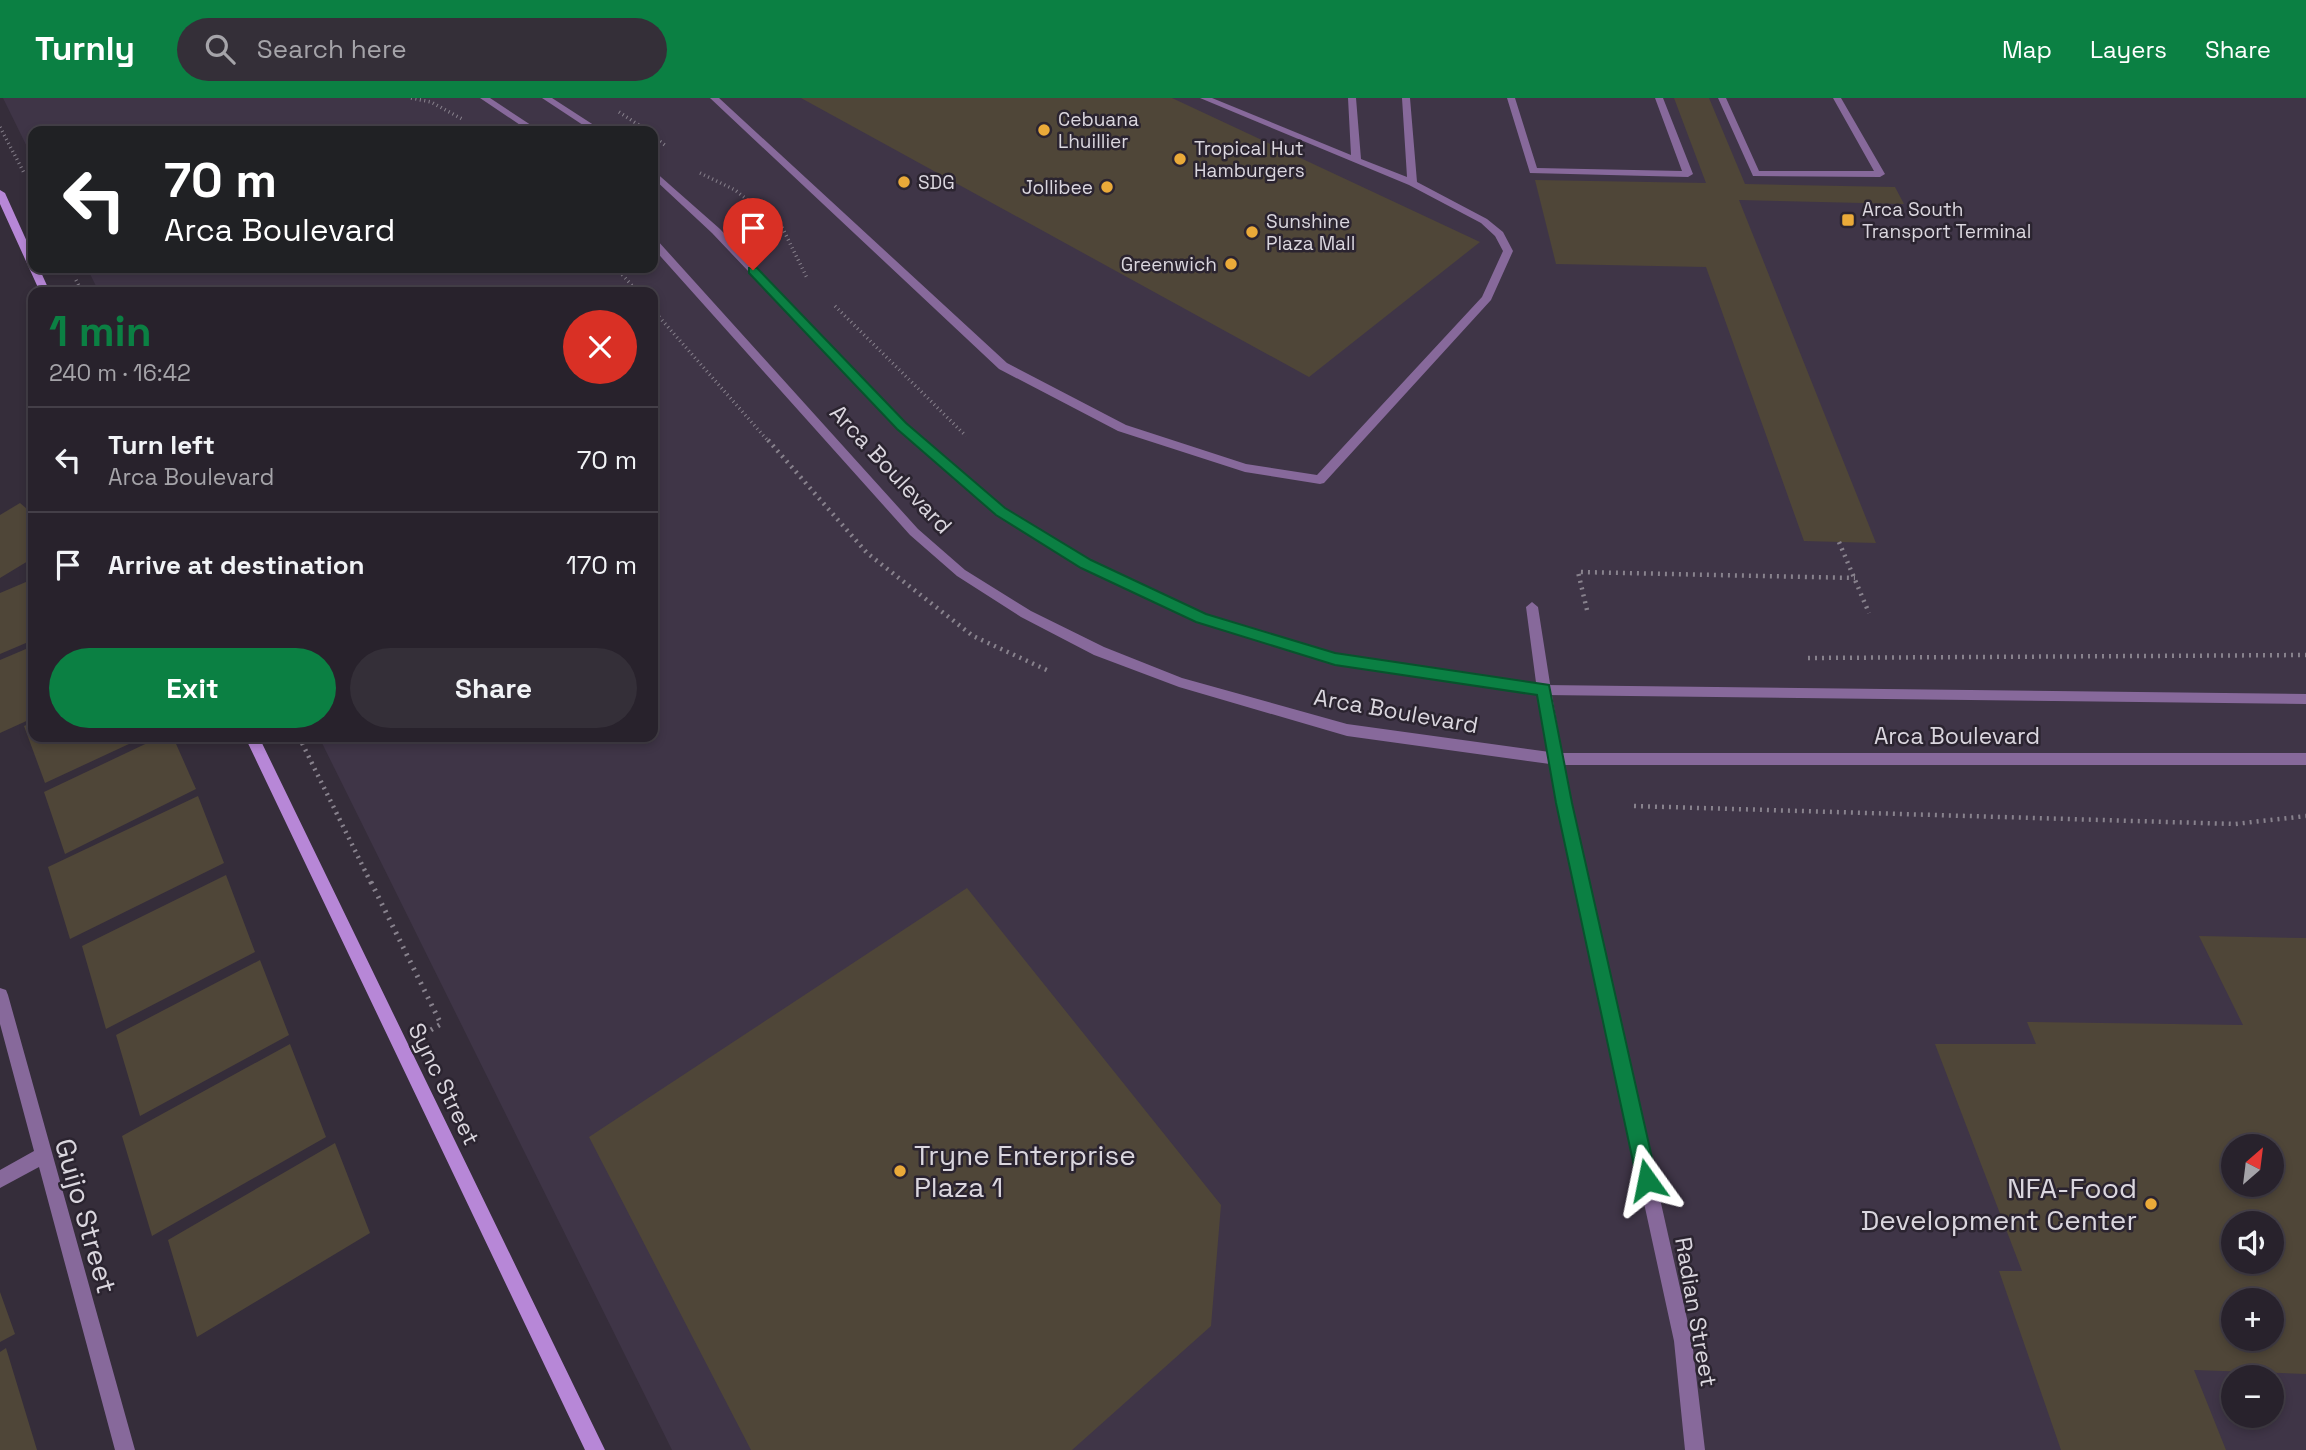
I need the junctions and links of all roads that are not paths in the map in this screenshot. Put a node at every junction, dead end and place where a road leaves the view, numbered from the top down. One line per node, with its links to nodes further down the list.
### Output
1 (484, 98): 11 (street)
2 (546, 98): 12 (street)
3 (1204, 98): 13 (street)
4 (1352, 98): 13 (street)
5 (1406, 98): 15 (street)
6 (1511, 98): 7 (street)
7 (1660, 98)
8 (1722, 98): 9 (street)
9 (1837, 98)
10 (719, 99): 15 (street)
11 (527, 126)
12 (590, 126)
13 (1356, 160): 15 (street)
14 (658, 178): 21 (street, Arca Boulevard)
15 (1412, 183)
16 (0, 193): 17 (main road)
17 (4, 216): 19 (main road)
18 (658, 248): 24 (street, Arca Boulevard)
19 (28, 257)
20 (1532, 607): 21 (street, Radian Street)
21 (1544, 690): 22 (street, Arca Boulevard); 24 (street, Radian Street)
22 (2306, 699)
23 (254, 742): 30 (main road, Sync Street)
24 (1557, 759): 25 (street, Arca Boulevard); 31 (street, Radian Street)
25 (2306, 759)
26 (0, 995): 27 (street, Guijo Street)
27 (42, 1156): 28 (street); 29 (street, Guijo Street)
28 (0, 1179)
29 (125, 1450)
30 (595, 1450)
31 (1695, 1450)

